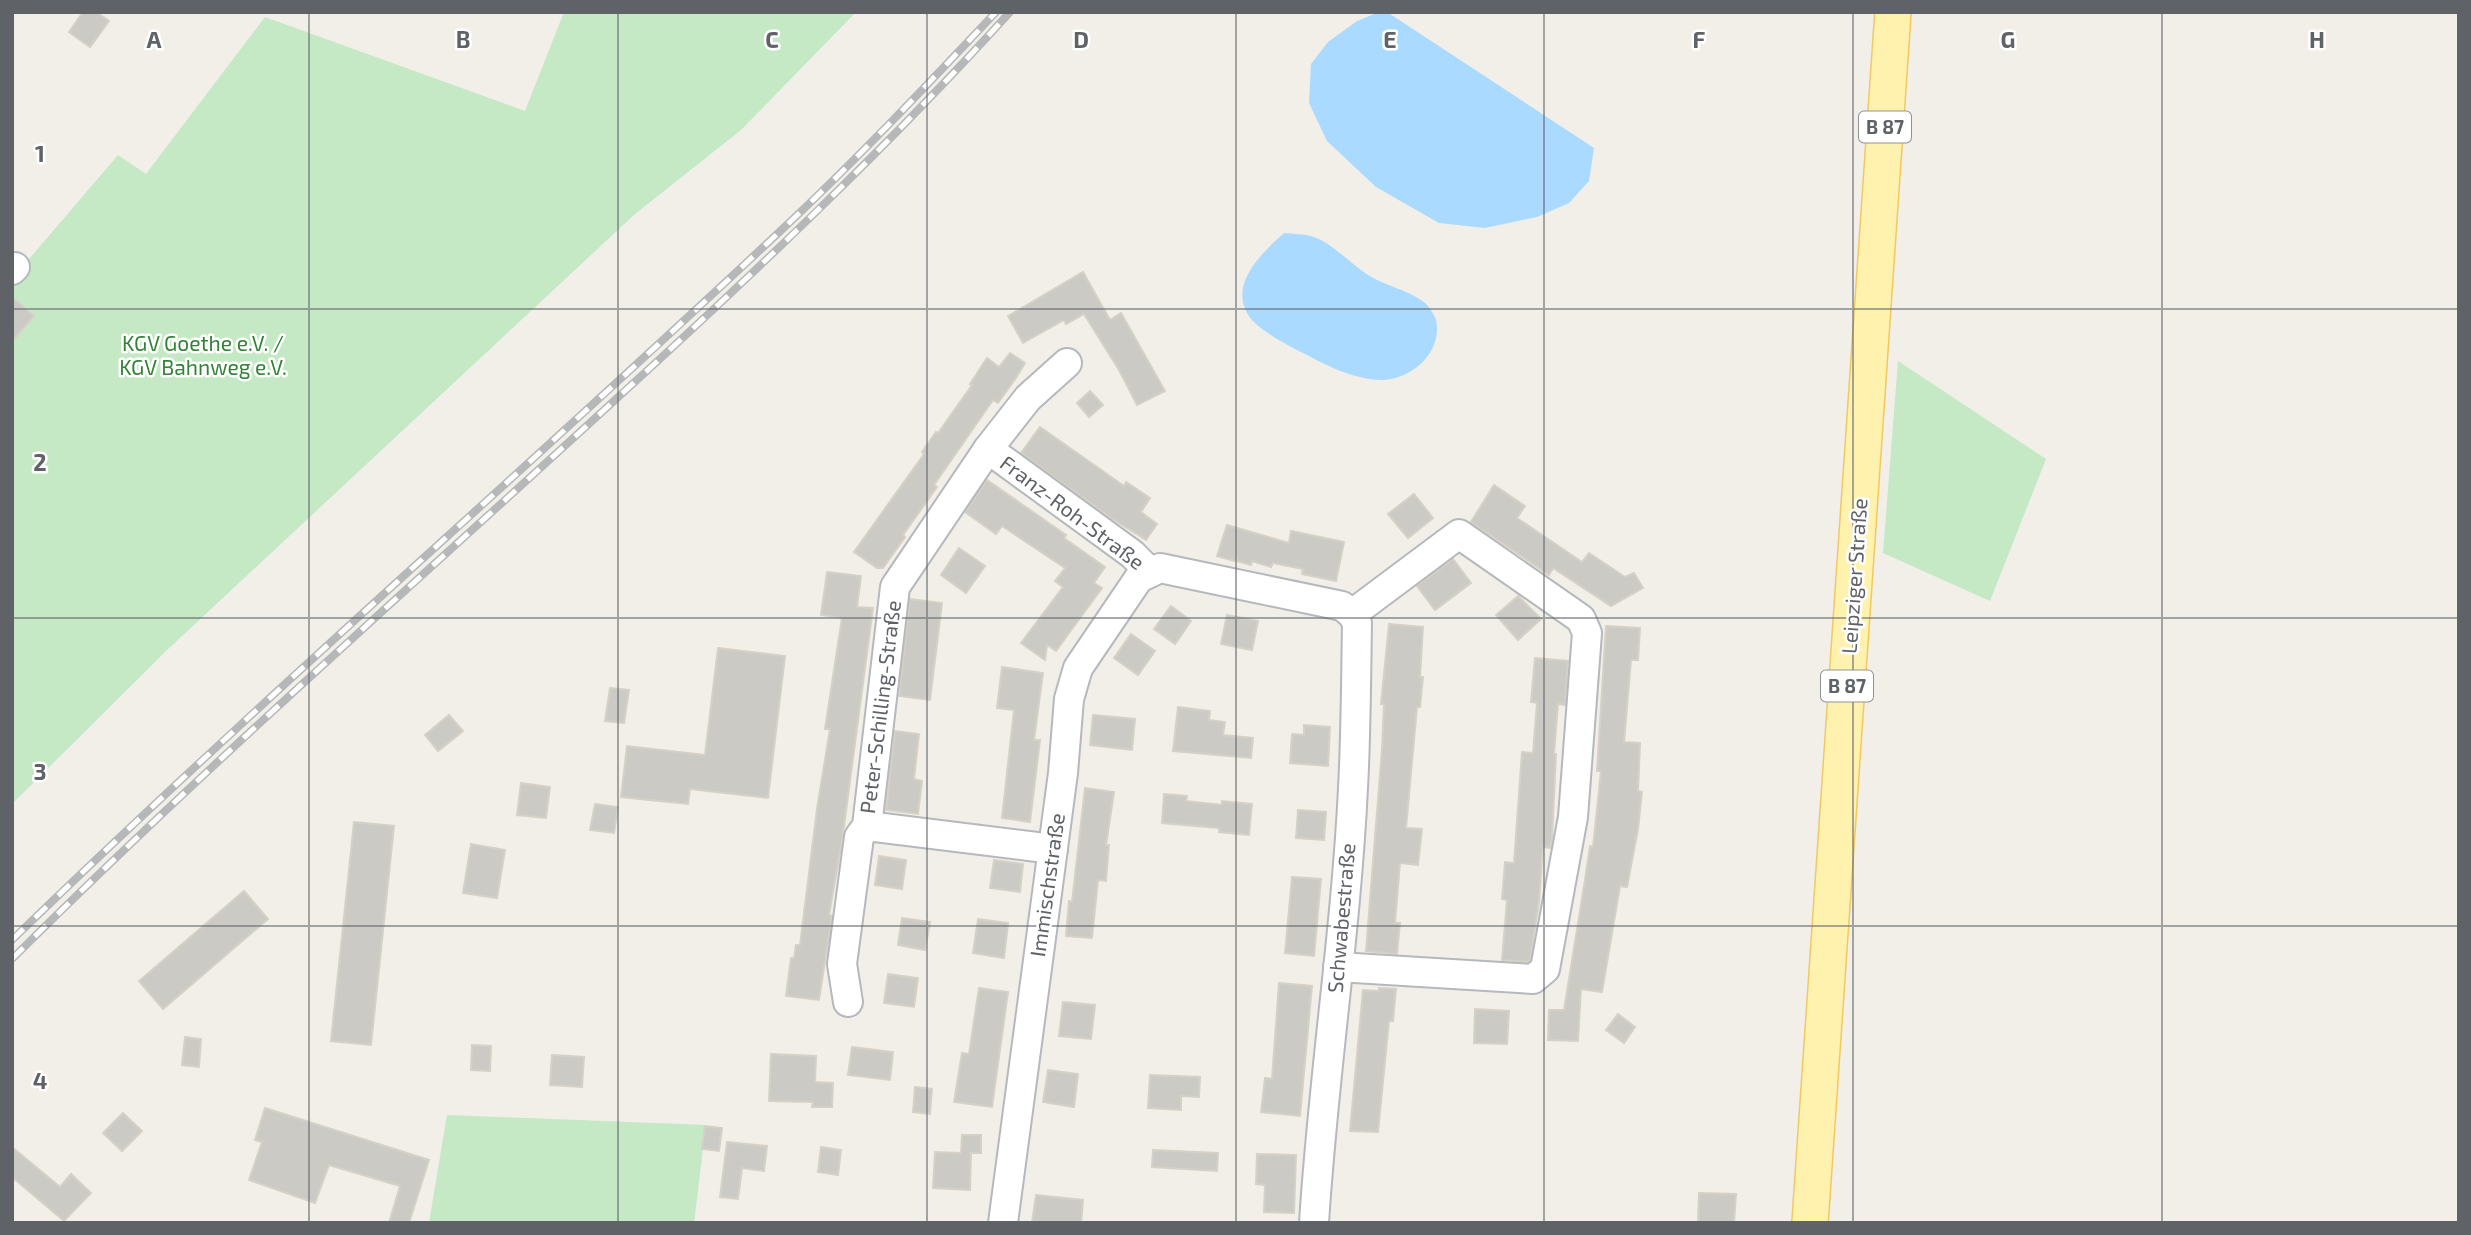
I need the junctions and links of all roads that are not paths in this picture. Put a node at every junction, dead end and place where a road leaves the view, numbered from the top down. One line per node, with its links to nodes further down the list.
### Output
1 (1893, 12): 12 (main road, Leipziger Straße / B 87)
2 (1068, 363): 3 (street, Franz-Roh-Straße)
3 (988, 449): 4 (street, Franz-Roh-Straße); 6 (street, Peter-Schilling-Straße)
4 (1149, 571): 5 (street, Franz-Roh-Straße); 7 (street, Immischstraße)
5 (1352, 614): 8 (street, Schwabestraße); 8 (street)
6 (867, 826): 7 (street, Peter-Schilling-Straße); 9 (street, Peter-Schilling-Straße)
7 (1053, 849): 10 (street, Immischstraße)
8 (1338, 967): 11 (street, Schwabestraße)
9 (848, 1002)
10 (1003, 1223)
11 (1314, 1223)
12 (1811, 1223)

